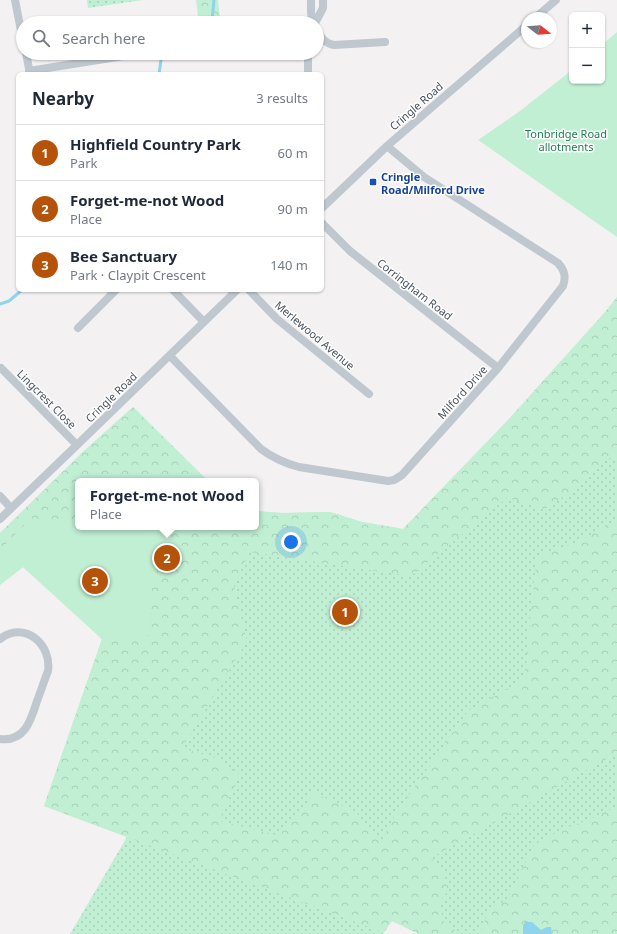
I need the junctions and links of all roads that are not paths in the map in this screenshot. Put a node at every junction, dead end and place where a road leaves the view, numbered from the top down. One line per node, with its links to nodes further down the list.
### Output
1 (14, 0): 6 (street)
2 (311, 0): 7 (street)
3 (323, 0): 8 (street)
4 (556, 0): 5 (street)
5 (542, 12)
6 (18, 16)
7 (312, 16)
8 (318, 16)
9 (521, 30): 17 (street, Cringle Road)
10 (324, 41): 11 (street)
11 (385, 42)
12 (27, 60): 15 (street)
13 (101, 60): 15 (street)
14 (308, 60): 16 (street)
15 (30, 72)
16 (308, 72)
17 (387, 146): 18 (street, Cringle Road); 28 (street, Milford Drive)
18 (324, 206)
19 (324, 225): 28 (street, Corringham Road)
20 (114, 292): 25 (street)
21 (175, 292): 24 (street)
22 (235, 292): 24 (street, Cringle Road)
23 (251, 292): 29 (street, Merlewood Avenue)
24 (204, 322): 26 (street, Cringle Road)
25 (78, 328)
26 (170, 356): 28 (street, Milford Drive); 30 (street, Cringle Road)
27 (0, 368): 30 (street, Lingcrest Close)
28 (498, 368)
29 (369, 394)
30 (77, 445): 32 (street, Cringle Road)
31 (0, 496): 32 (street)
32 (12, 508): 33 (street, Cringle Road)
33 (0, 518)
34 (0, 639): 35 (street)
35 (0, 739)

